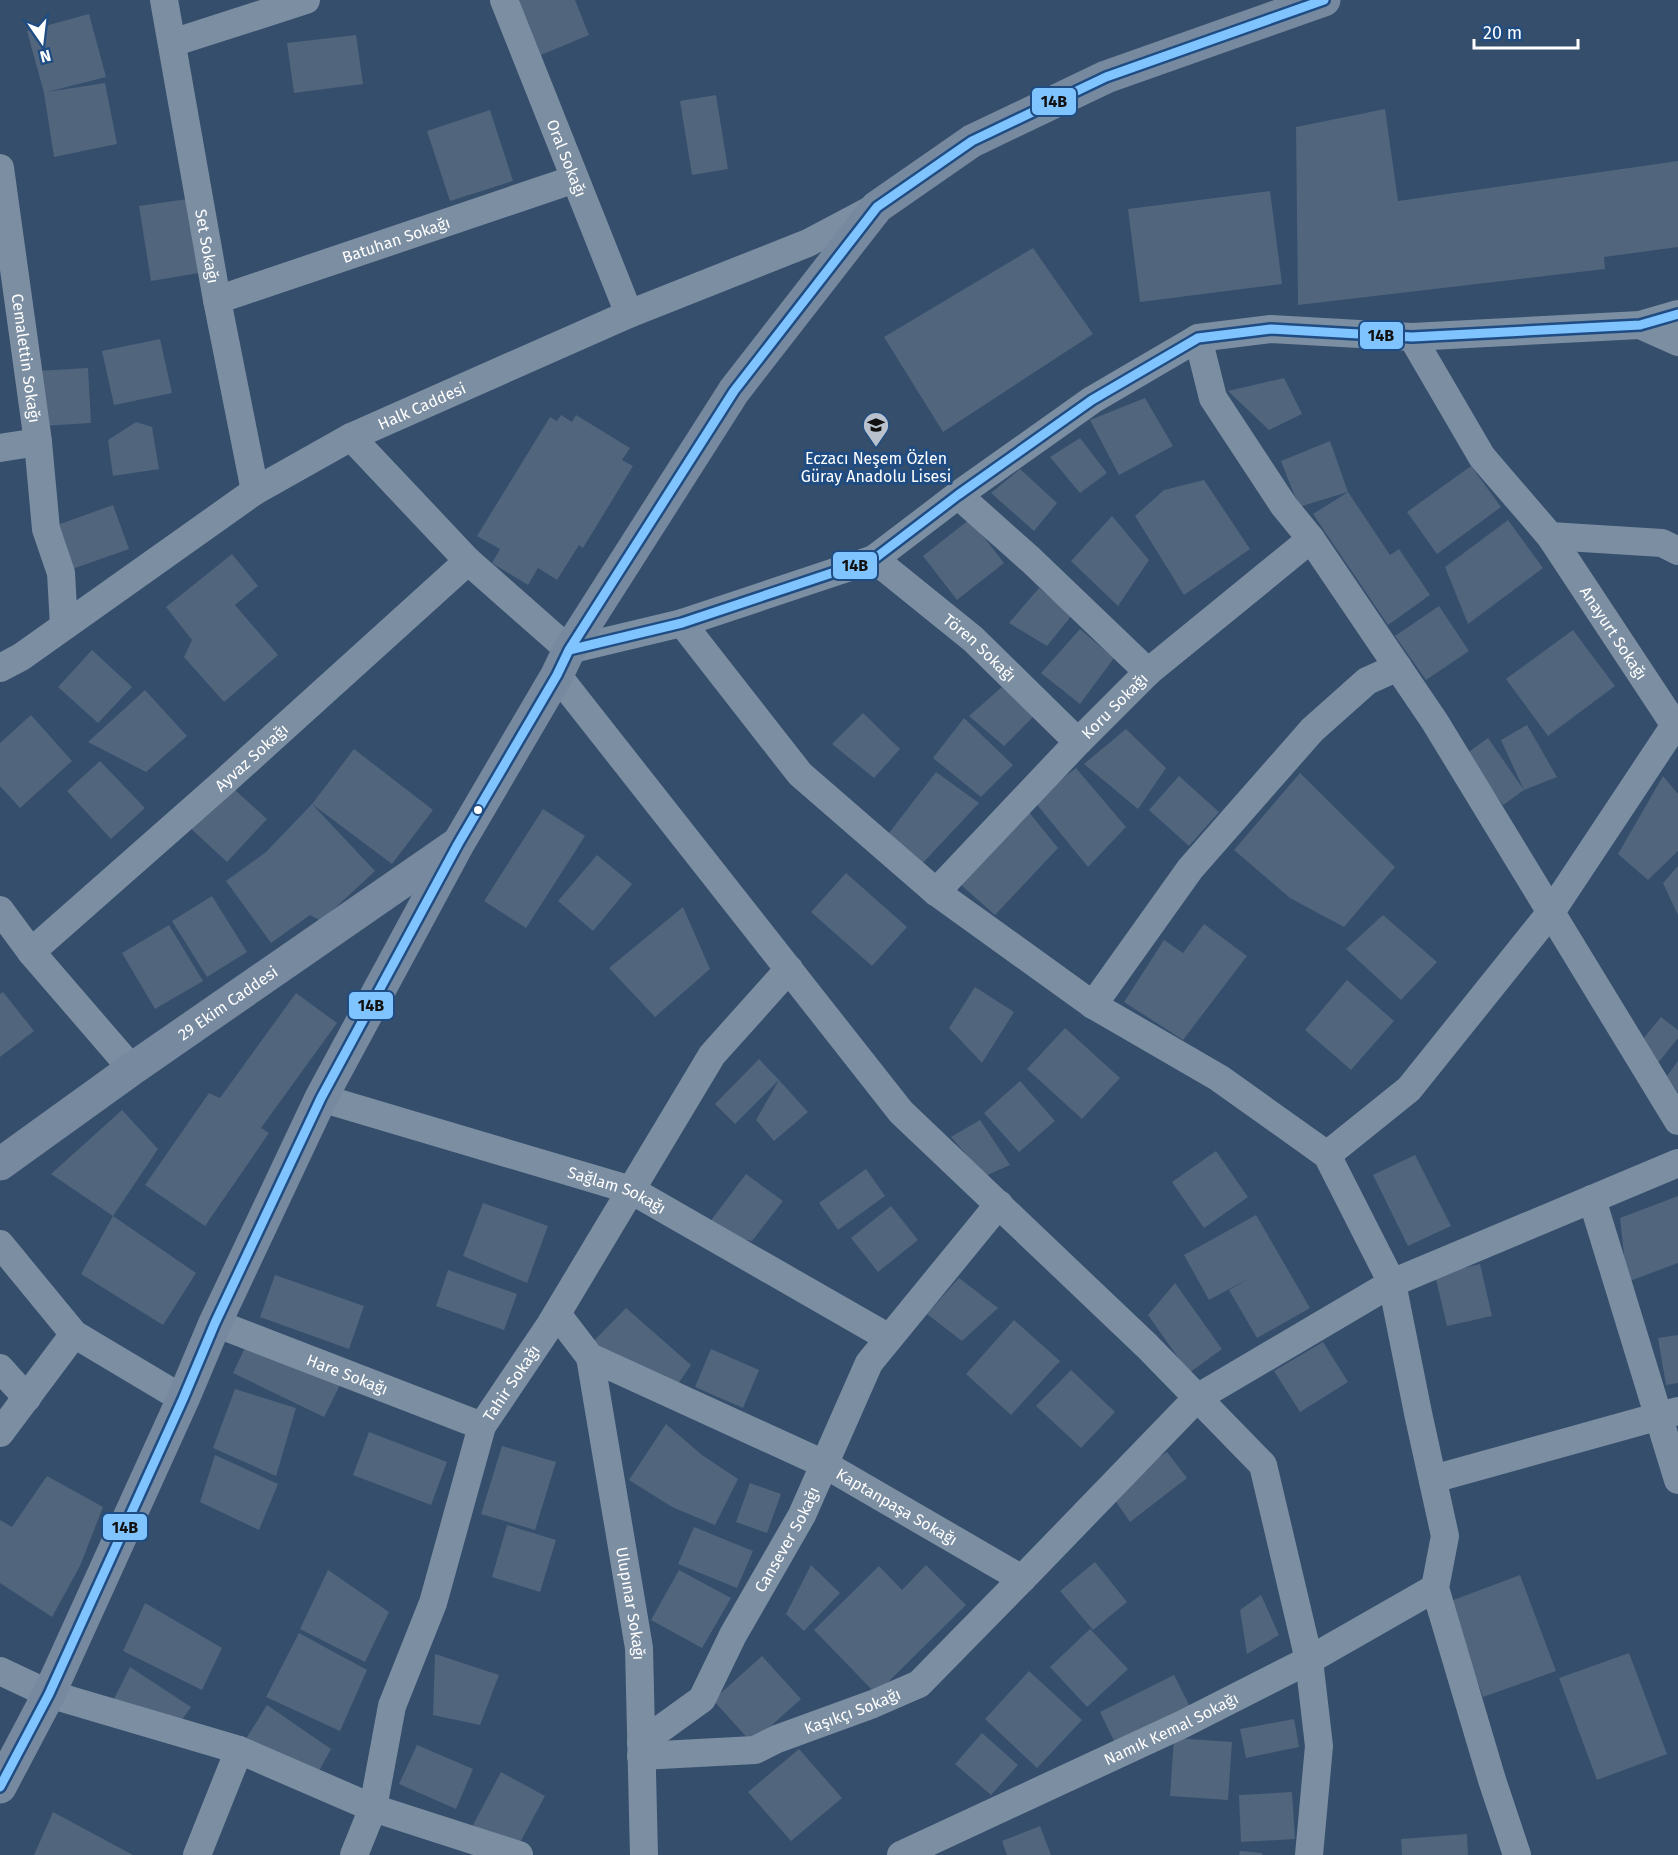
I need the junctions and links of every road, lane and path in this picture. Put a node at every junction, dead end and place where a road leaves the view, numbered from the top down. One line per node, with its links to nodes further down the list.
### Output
1 (164, 0): 5 (street, Set Sokağı)
2 (306, 0): 5 (street)
3 (504, 0): 7 (street, Oral Sokağı)
4 (1324, 0): 8 (street)
5 (172, 43): 9 (street, Set Sokağı)
6 (0, 168): 17 (street, Cemalettin Sokağı)
7 (575, 178): 9 (street, Batuhan Sokağı); 10 (street, Oral Sokağı)
8 (877, 207): 10 (street, Halk Caddesi); 28 (street)
9 (217, 300): 19 (street, Set Sokağı)
10 (629, 314): 16 (street, Halk Caddesi)
11 (1678, 314): 12 (street)
12 (1640, 325): 13 (street); 15 (street)
13 (1412, 337): 14 (street); 21 (street, Anayurt Sokağı)
14 (1198, 338): 20 (street); 22 (street)
15 (1678, 342)
16 (351, 437): 19 (street, Halk Caddesi); 25 (street)
17 (38, 442): 18 (street, Cemalettin Sokağı); 27 (street, Cemalettin Sokağı)
18 (0, 448)
19 (255, 492): 27 (street, Halk Caddesi)
20 (958, 495): 24 (street); 31 (street)
21 (1550, 536): 23 (street); 32 (street, Anayurt Sokağı)
22 (1311, 539): 29 (street); 31 (street, Koru Sokağı)
23 (1678, 551)
24 (874, 559): 26 (street); 33 (street, Tören Sokağı)
25 (468, 561): 28 (street); 38 (street, Ayvaz Sokağı)
26 (682, 623): 28 (street); 35 (street)
27 (64, 626): 30 (street, Halk Caddesi)
28 (563, 663): 34 (street); 39 (street)
29 (1398, 667): 37 (street); 40 (street)
30 (0, 668)
31 (1148, 672): 33 (street, Koru Sokağı)
32 (1676, 727): 37 (street)
33 (1078, 742): 35 (street, Koru Sokağı)
34 (458, 843): 41 (street, 29 Ekim Caddesi); 42 (street)
35 (936, 892): 40 (street)
36 (0, 910): 38 (street)
37 (1551, 912): 43 (street); 44 (street)
38 (32, 952): 41 (street)
39 (789, 969): 47 (street, Tahir Sokağı); 49 (street)
40 (1093, 1005): 44 (street)
41 (132, 1069): 46 (street, 29 Ekim Caddesi)
42 (321, 1098): 47 (street, Sağlam Sokağı); 53 (street)
43 (1678, 1121)
44 (1327, 1155): 51 (street)
45 (1678, 1163): 48 (street)
46 (0, 1164)
47 (631, 1190): 52 (street, Tahir Sokağı); 55 (street, Sağlam Sokağı)
48 (1592, 1199): 51 (street); 61 (street)
49 (999, 1204): 55 (street, Cansever Sokağı); 59 (street)
50 (0, 1244): 54 (street)
51 (1392, 1282): 59 (street); 65 (street)
52 (557, 1314): 56 (street, Kaptanpaşa Sokağı); 62 (street, Tahir Sokağı)
53 (215, 1323): 60 (street); 62 (street, Hare Sokağı)
54 (74, 1334): 58 (street); 60 (street)
55 (889, 1338): 64 (street, Cansever Sokağı)
56 (590, 1357): 64 (street, Kaptanpaşa Sokağı); 73 (street, Ulupınar Sokağı)
57 (0, 1368): 58 (street)
58 (27, 1398): 63 (street)
59 (1197, 1398): 67 (street); 69 (street)
60 (183, 1399): 71 (street)
61 (1668, 1414): 65 (street); 66 (street)
62 (482, 1426): 75 (street, Tahir Sokağı)
63 (0, 1433)
64 (824, 1464): 67 (street, Kaptanpaşa Sokağı); 73 (street, Cansever Sokağı)
65 (1433, 1479): 68 (street)
66 (1678, 1480)
67 (1022, 1579): 73 (street, Kaşıkçı Sokağı)
68 (1435, 1588): 69 (street, Namık Kemal Sokağı); 82 (street)
69 (1309, 1660): 80 (street, Namık Kemal Sokağı); 81 (street)
70 (0, 1671): 71 (street)
71 (49, 1694): 72 (street); 74 (street)
72 (239, 1750): 75 (street); 76 (street)
73 (641, 1750): 79 (street, Ulupınar Sokağı)
74 (0, 1787)
75 (374, 1808): 77 (street, Tahir Sokağı); 78 (street)
76 (197, 1855)
77 (354, 1855)
78 (519, 1855)
79 (644, 1855)
80 (901, 1855)
81 (1309, 1855)
82 (1517, 1855)

